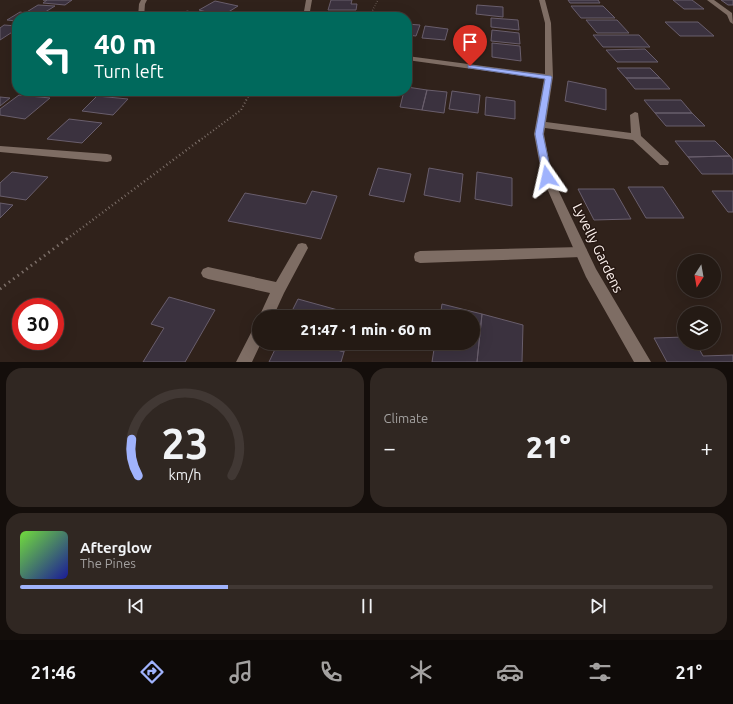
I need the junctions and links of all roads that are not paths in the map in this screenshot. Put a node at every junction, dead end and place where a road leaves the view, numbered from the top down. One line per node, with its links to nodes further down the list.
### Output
1 (144, 0): 5 (street)
2 (309, 0): 6 (street)
3 (542, 0): 9 (street, Lyvelly Gardens)
4 (710, 0): 7 (street)
5 (141, 12)
6 (307, 12)
7 (733, 22)
8 (412, 59): 9 (street)
9 (549, 77): 11 (street, Lyvelly Gardens)
10 (635, 115): 12 (street)
11 (542, 124): 12 (street); 17 (street, Lyvelly Gardens)
12 (636, 137): 15 (street)
13 (0, 149): 14 (street)
14 (107, 158)
15 (664, 162)
16 (302, 248): 20 (street)
17 (581, 252): 18 (street); 24 (street, Lyvelly Gardens)
18 (420, 257)
19 (208, 273): 20 (street)
20 (279, 289): 21 (street)
21 (269, 310)
22 (252, 346): 23 (street)
23 (244, 362)
24 (643, 362)

